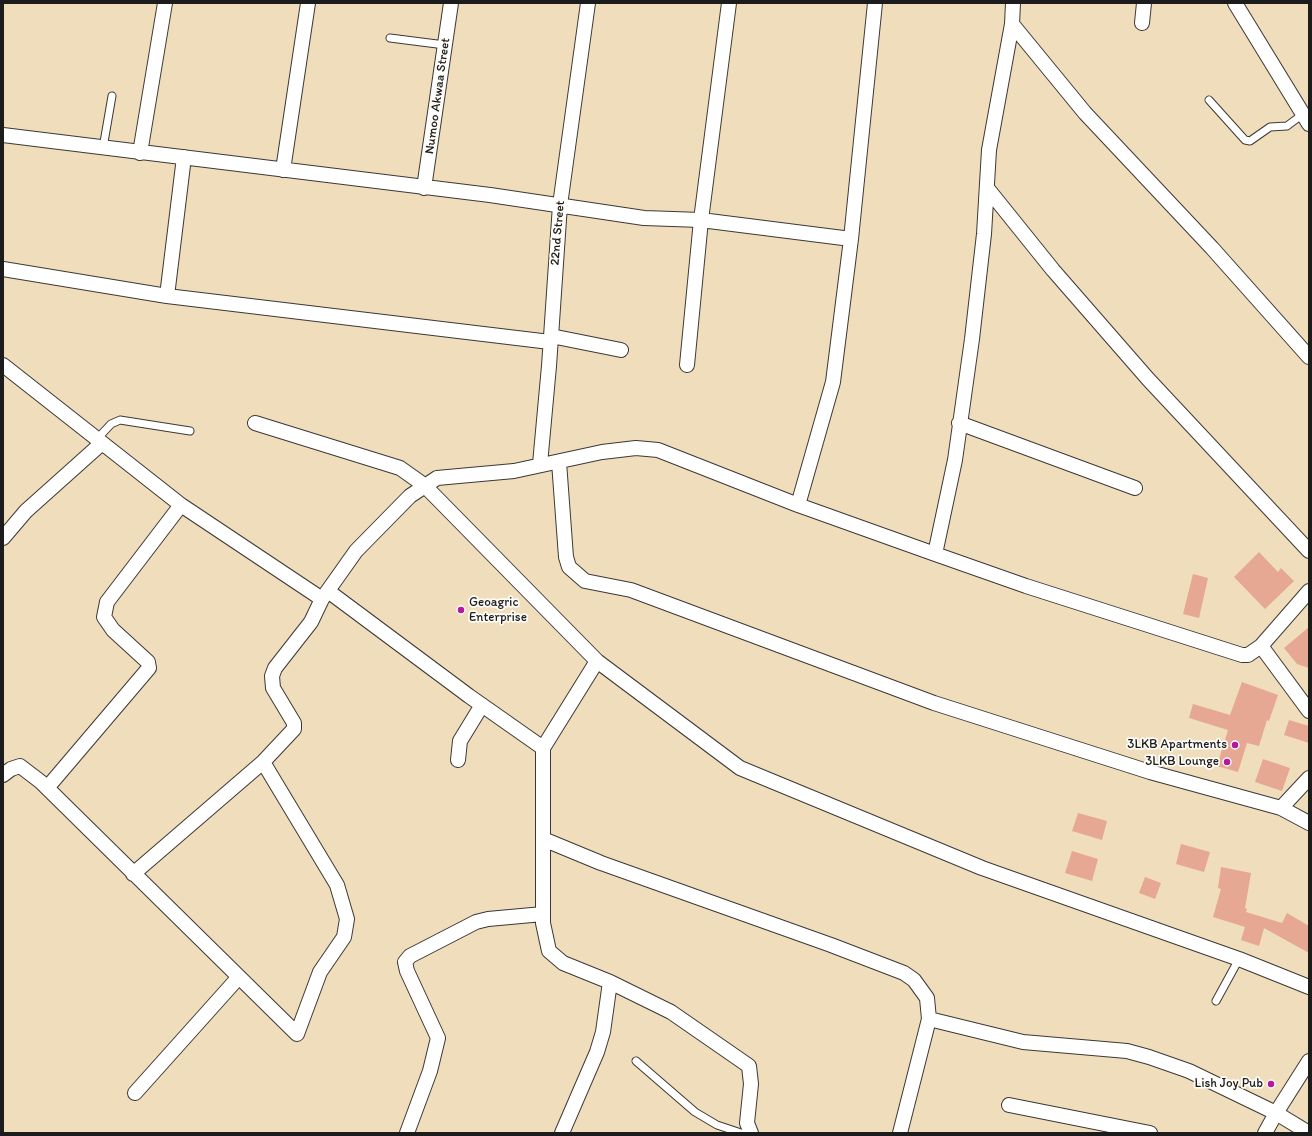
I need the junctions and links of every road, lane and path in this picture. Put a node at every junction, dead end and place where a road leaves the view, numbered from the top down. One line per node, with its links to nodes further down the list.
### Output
1 (165, 3): 19 (street)
2 (308, 3): 21 (street)
3 (450, 3): 13 (street, Numoo Akwaa Street)
4 (588, 3): 24 (street, 22nd Street)
5 (729, 3): 25 (street)
6 (875, 3): 26 (street)
7 (1013, 3): 11 (street)
8 (1144, 3): 10 (street)
9 (1235, 3): 16 (street)
10 (1142, 23)
11 (1012, 24): 23 (street); 31 (street)
12 (390, 38): 13 (lane)
13 (445, 45): 22 (street, Numoo Akwaa Street)
14 (112, 96): 18 (lane)
15 (1209, 100): 16 (lane)
16 (1306, 119)
17 (3, 135): 18 (street)
18 (103, 148): 19 (street)
19 (140, 153): 20 (street)
20 (184, 157): 21 (street); 28 (street)
21 (283, 170): 22 (street)
22 (424, 188): 24 (street)
23 (987, 188): 35 (street); 45 (street)
24 (560, 205): 25 (street); 29 (street, 22nd Street)
25 (701, 220): 26 (street); 32 (street)
26 (851, 239): 43 (street)
27 (3, 269): 28 (street)
28 (167, 296): 29 (street)
29 (550, 339): 30 (street); 39 (street, 22nd Street)
30 (621, 350)
31 (1309, 357)
32 (687, 364)
33 (3, 365): 37 (street)
34 (255, 423): 40 (street)
35 (959, 423): 41 (street); 46 (street)
36 (190, 431): 37 (lane)
37 (100, 441): 42 (street); 44 (street)
38 (559, 462): 39 (street); 43 (street); 59 (street)
39 (540, 464): 40 (street)
40 (424, 485): 48 (street); 50 (street)
41 (1135, 488)
42 (181, 505): 48 (street); 58 (street)
43 (798, 505): 46 (street)
44 (3, 538)
45 (1309, 551)
46 (935, 554): 49 (street)
47 (1309, 591): 49 (street)
48 (325, 595): 51 (street); 55 (street)
49 (1261, 646): 52 (street)
50 (597, 661): 53 (street); 64 (street)
51 (482, 705): 53 (street); 54 (street)
52 (1309, 711)
53 (543, 748): 61 (street)
54 (458, 760)
55 (263, 762): 62 (street); 65 (street)
56 (3, 774): 58 (street)
57 (1309, 778): 59 (street)
58 (47, 788): 62 (street)
59 (1281, 808): 60 (street)
60 (1309, 823)
61 (543, 839): 63 (street); 69 (street)
62 (133, 874): 65 (street)
63 (542, 914): 66 (street); 76 (street)
64 (1239, 959): 67 (street); 68 (lane)
65 (238, 978): 72 (street)
66 (610, 982): 75 (street); 78 (street)
67 (1309, 987)
68 (1216, 1001)
69 (929, 1019): 74 (street); 79 (street)
70 (636, 1061): 77 (lane)
71 (1309, 1061): 74 (street)
72 (135, 1093)
73 (1008, 1105): 80 (street)
74 (1276, 1113): 81 (street); 82 (street)
75 (566, 1131)
76 (407, 1133)
77 (742, 1133)
78 (751, 1133)
79 (900, 1133)
80 (1150, 1133)
81 (1265, 1133)
82 (1309, 1133)

